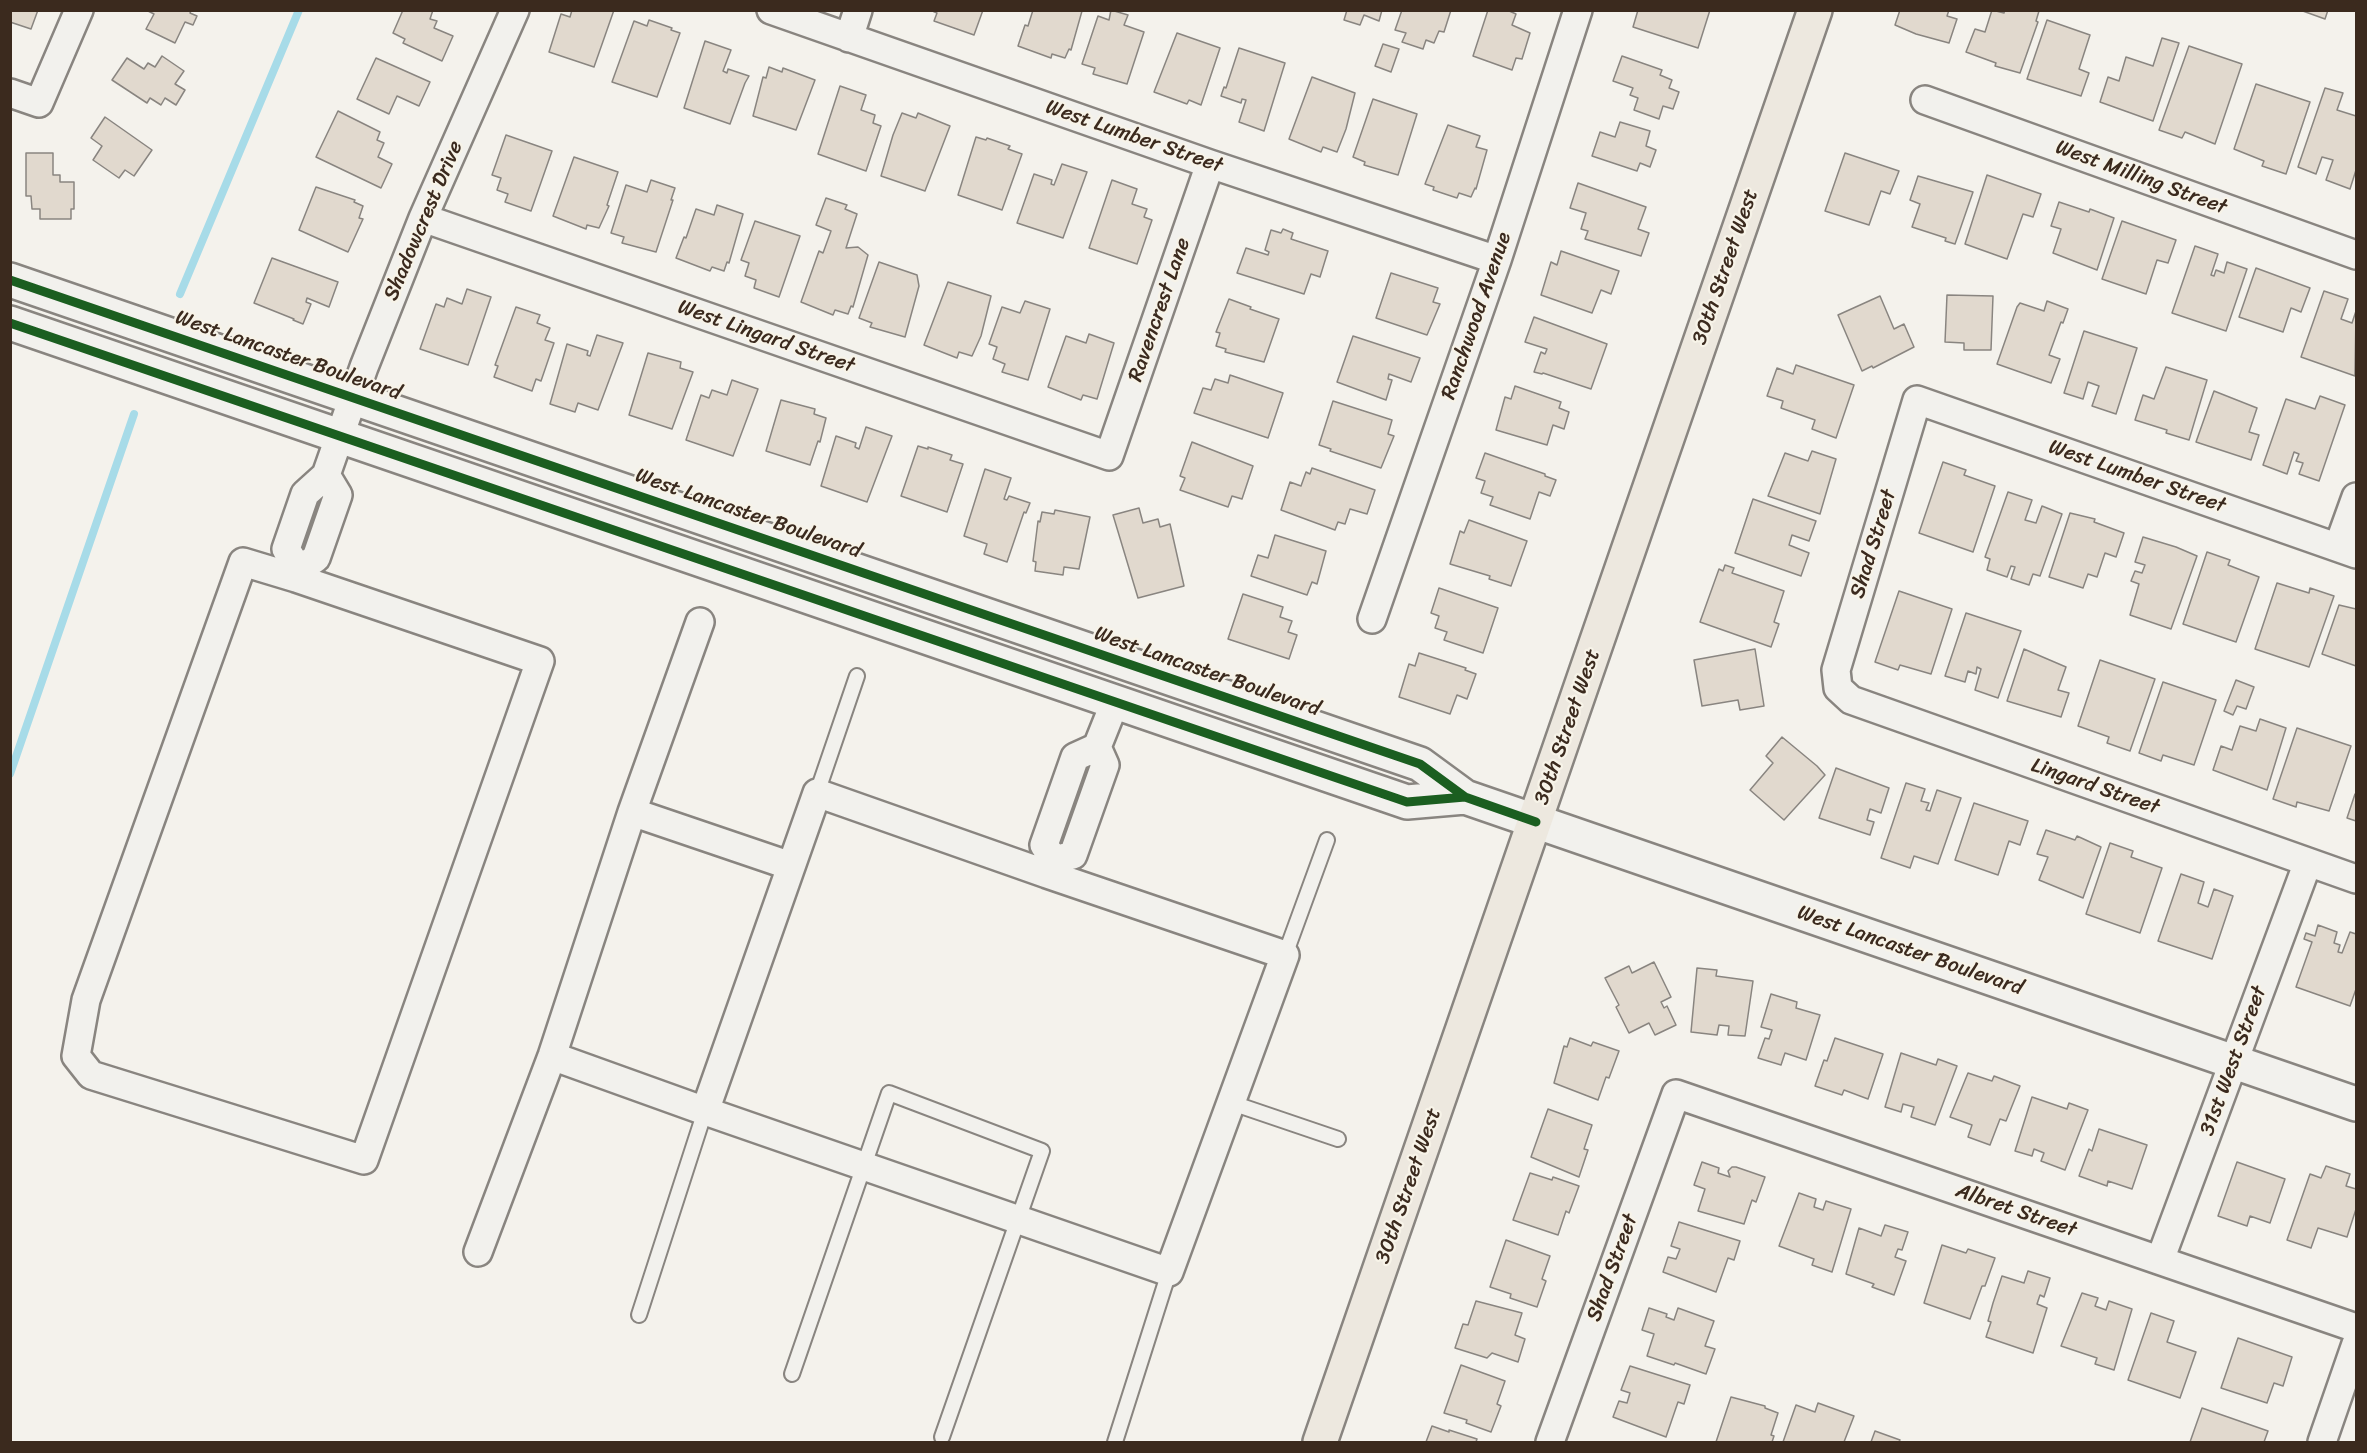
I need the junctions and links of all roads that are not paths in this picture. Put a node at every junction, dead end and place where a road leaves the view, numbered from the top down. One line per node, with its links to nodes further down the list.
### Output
1 (79, 10): 8 (street)
2 (515, 10): 11 (street, Shadowcrest Drive)
3 (771, 10): 7 (street, West Lumber Street)
4 (858, 10): 7 (street)
5 (1578, 10): 13 (street, Ranchwood Avenue)
6 (1815, 10): 31 (main road, 30th Street West)
7 (849, 38): 10 (street, West Lumber Street)
8 (10, 93)
9 (1924, 100): 12 (street, West Milling Street)
10 (1210, 164): 13 (street, West Lumber Street); 19 (street, Ravencrest Lane)
11 (423, 218): 16 (street, Shadowcrest Drive); 19 (street, West Lingard Street)
12 (2356, 255)
13 (1497, 260): 23 (street, Ranchwood Avenue)
14 (10, 280): 16 (street, West Lancaster Boulevard)
15 (10, 323): 18 (street, West Lancaster Boulevard)
16 (354, 398): 18 (street, Shadowcrest Drive); 29 (street, West Lancaster Boulevard)
17 (1917, 400): 21 (street, West Lumber Street); 26 (street, Shad Street)
18 (341, 435): 22 (street, Shadowcrest Drive); 27 (street, West Lancaster Boulevard)
19 (1109, 456)
20 (2356, 497): 21 (street)
21 (2348, 550)
22 (297, 574): 22 (street)
23 (1372, 619)
24 (700, 622): 30 (street)
25 (857, 676): 28 (lane)
26 (1838, 688): 33 (street, Lingard Street)
27 (1115, 702): 29 (street, West Lancaster Boulevard); 35 (street)
28 (817, 793): 34 (street); 35 (street)
29 (1465, 797): 31 (street, West Lancaster Boulevard)
30 (632, 812): 34 (street); 38 (street)
31 (1536, 822): 39 (street, West Lancaster Boulevard); 56 (main road, 30th Street West)
32 (1327, 840): 37 (lane)
33 (2308, 862): 36 (street, Lingard Street); 39 (street, 31st West Street)
34 (791, 866): 43 (street)
35 (1050, 867): 37 (street)
36 (2356, 879)
37 (1286, 955): 41 (street)
38 (552, 1056): 43 (street); 47 (street)
39 (2233, 1062): 42 (street, West Lancaster Boulevard); 48 (street, 31st West Street)
40 (1676, 1094): 48 (street, Albret Street); 57 (street, Shad Street)
41 (1232, 1103): 44 (lane); 49 (street)
42 (2356, 1104)
43 (705, 1111): 45 (street); 50 (lane)
44 (1338, 1139)
45 (862, 1166): 46 (street); 46 (lane); 53 (lane)
46 (1017, 1220): 49 (street); 54 (lane)
47 (478, 1252)
48 (2160, 1260): 51 (street, Albret Street)
49 (1169, 1272): 55 (lane)
50 (639, 1315)
51 (2356, 1328)
52 (2356, 1344): 58 (street)
53 (792, 1374)
54 (942, 1437)
55 (1115, 1443)
56 (1320, 1443)
57 (1550, 1443)
58 (2322, 1443)

